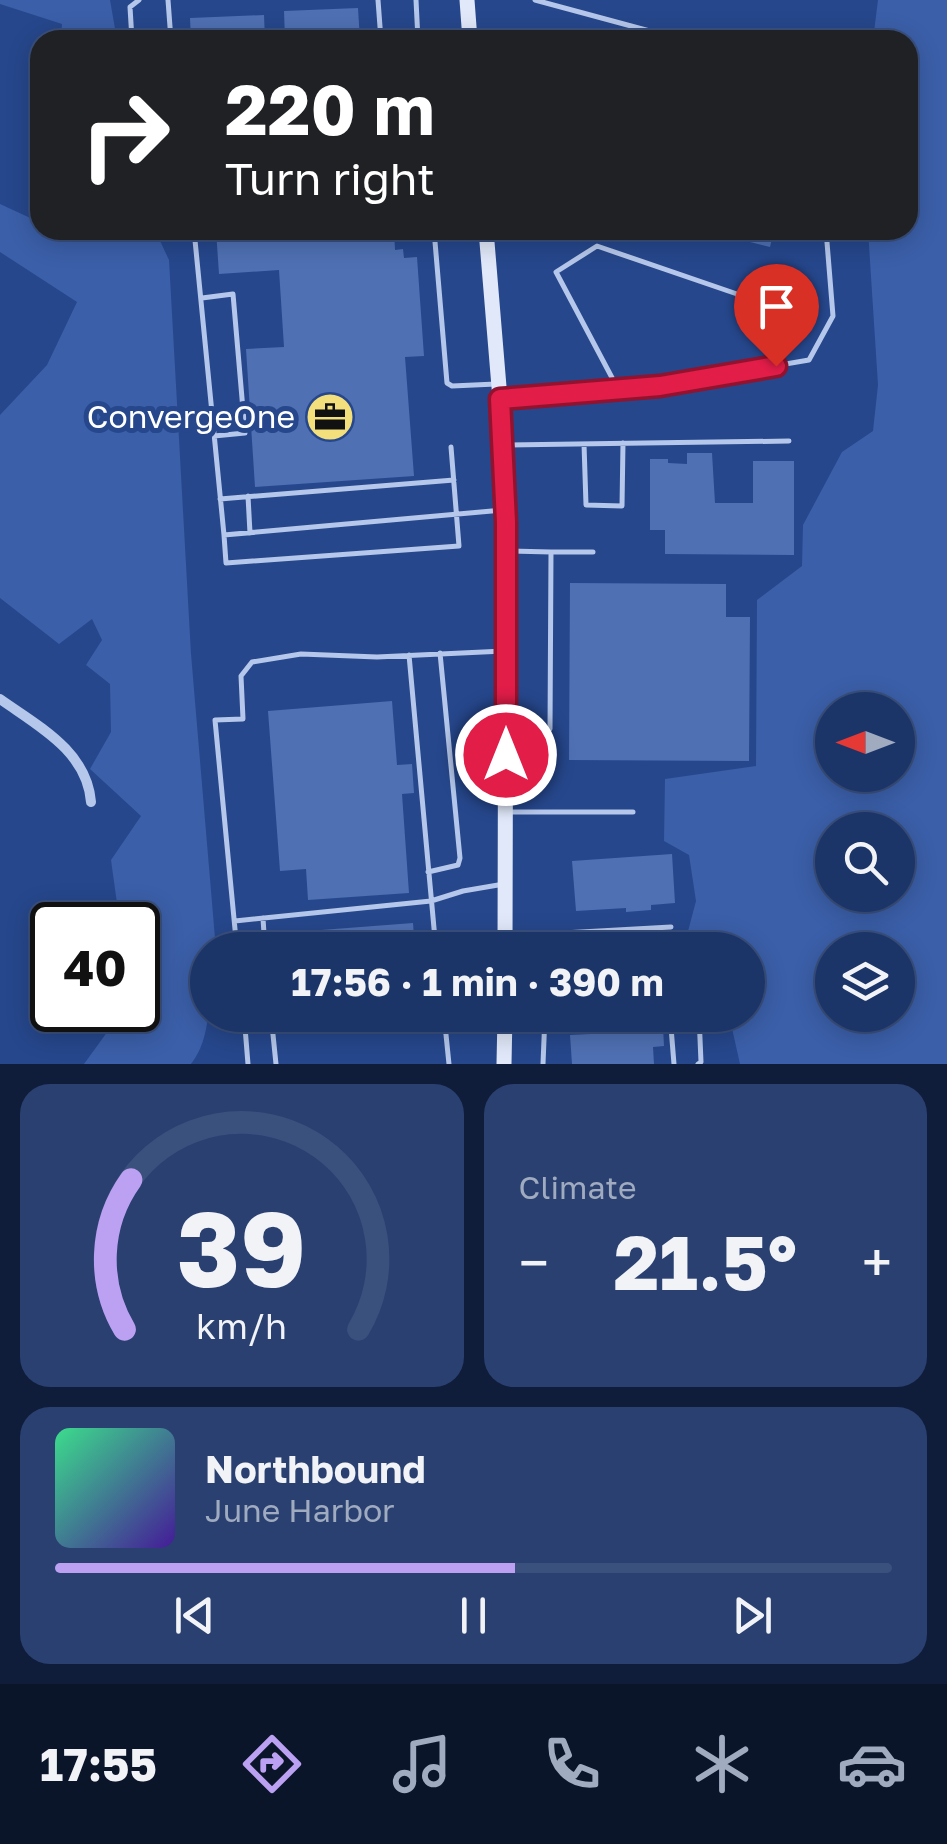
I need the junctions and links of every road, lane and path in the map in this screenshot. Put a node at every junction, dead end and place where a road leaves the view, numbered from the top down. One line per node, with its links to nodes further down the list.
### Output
1 (139, 0): 7 (lane)
2 (168, 0): 8 (lane)
3 (378, 0): 9 (lane)
4 (416, 0): 10 (lane)
5 (467, 0): 11 (street)
6 (535, 0): 12 (lane)
7 (131, 30)
8 (170, 30)
9 (380, 30)
10 (418, 30)
11 (469, 30)
12 (646, 30)
13 (195, 240): 17 (lane)
14 (435, 240): 20 (lane)
15 (487, 240): 20 (street)
16 (827, 240): 18 (lane)
17 (201, 298): 21 (lane); 21 (lane)
18 (776, 366): 19 (lane); 19 (lane)
19 (618, 389): 20 (lane)
20 (499, 392): 24 (street)
21 (214, 436): 29 (lane)
22 (788, 441): 23 (lane)
23 (623, 443): 25 (lane); 25 (lane)
24 (503, 444): 25 (lane); 30 (street)
25 (584, 444)
26 (451, 446): 27 (lane)
27 (454, 480): 28 (lane); 31 (lane)
28 (248, 496): 29 (lane); 32 (lane)
29 (220, 498): 33 (lane)
30 (506, 510): 31 (lane); 34 (street)
31 (456, 514): 32 (lane); 33 (lane)
32 (250, 533): 33 (lane)
33 (224, 536)
34 (506, 551): 35 (lane); 37 (street)
35 (551, 552): 36 (lane); 41 (lane)
36 (592, 552)
37 (507, 651): 38 (lane); 41 (street)
38 (440, 653): 39 (lane); 45 (lane)
39 (408, 655): 45 (lane); 49 (lane)
40 (0, 699): 42 (street)
41 (506, 727): 43 (street)
42 (90, 802)
43 (506, 812): 44 (lane); 46 (street)
44 (633, 812)
45 (428, 872): 47 (lane)
46 (506, 884): 47 (lane); 54 (street)
47 (431, 901): 48 (lane); 53 (lane)
48 (263, 918): 49 (lane); 52 (lane)
49 (235, 921): 51 (lane)
50 (671, 927): 55 (lane)
51 (236, 932)
52 (264, 932)
53 (434, 932)
54 (505, 932)
55 (580, 932)
56 (245, 1032): 63 (lane)
57 (273, 1032): 64 (lane)
58 (446, 1032): 65 (lane)
59 (504, 1032): 66 (street)
60 (544, 1032): 67 (lane)
61 (671, 1032): 68 (lane)
62 (699, 1032): 69 (lane)
63 (248, 1064)
64 (276, 1064)
65 (449, 1064)
66 (504, 1064)
67 (543, 1064)
68 (674, 1064)
69 (698, 1064)

